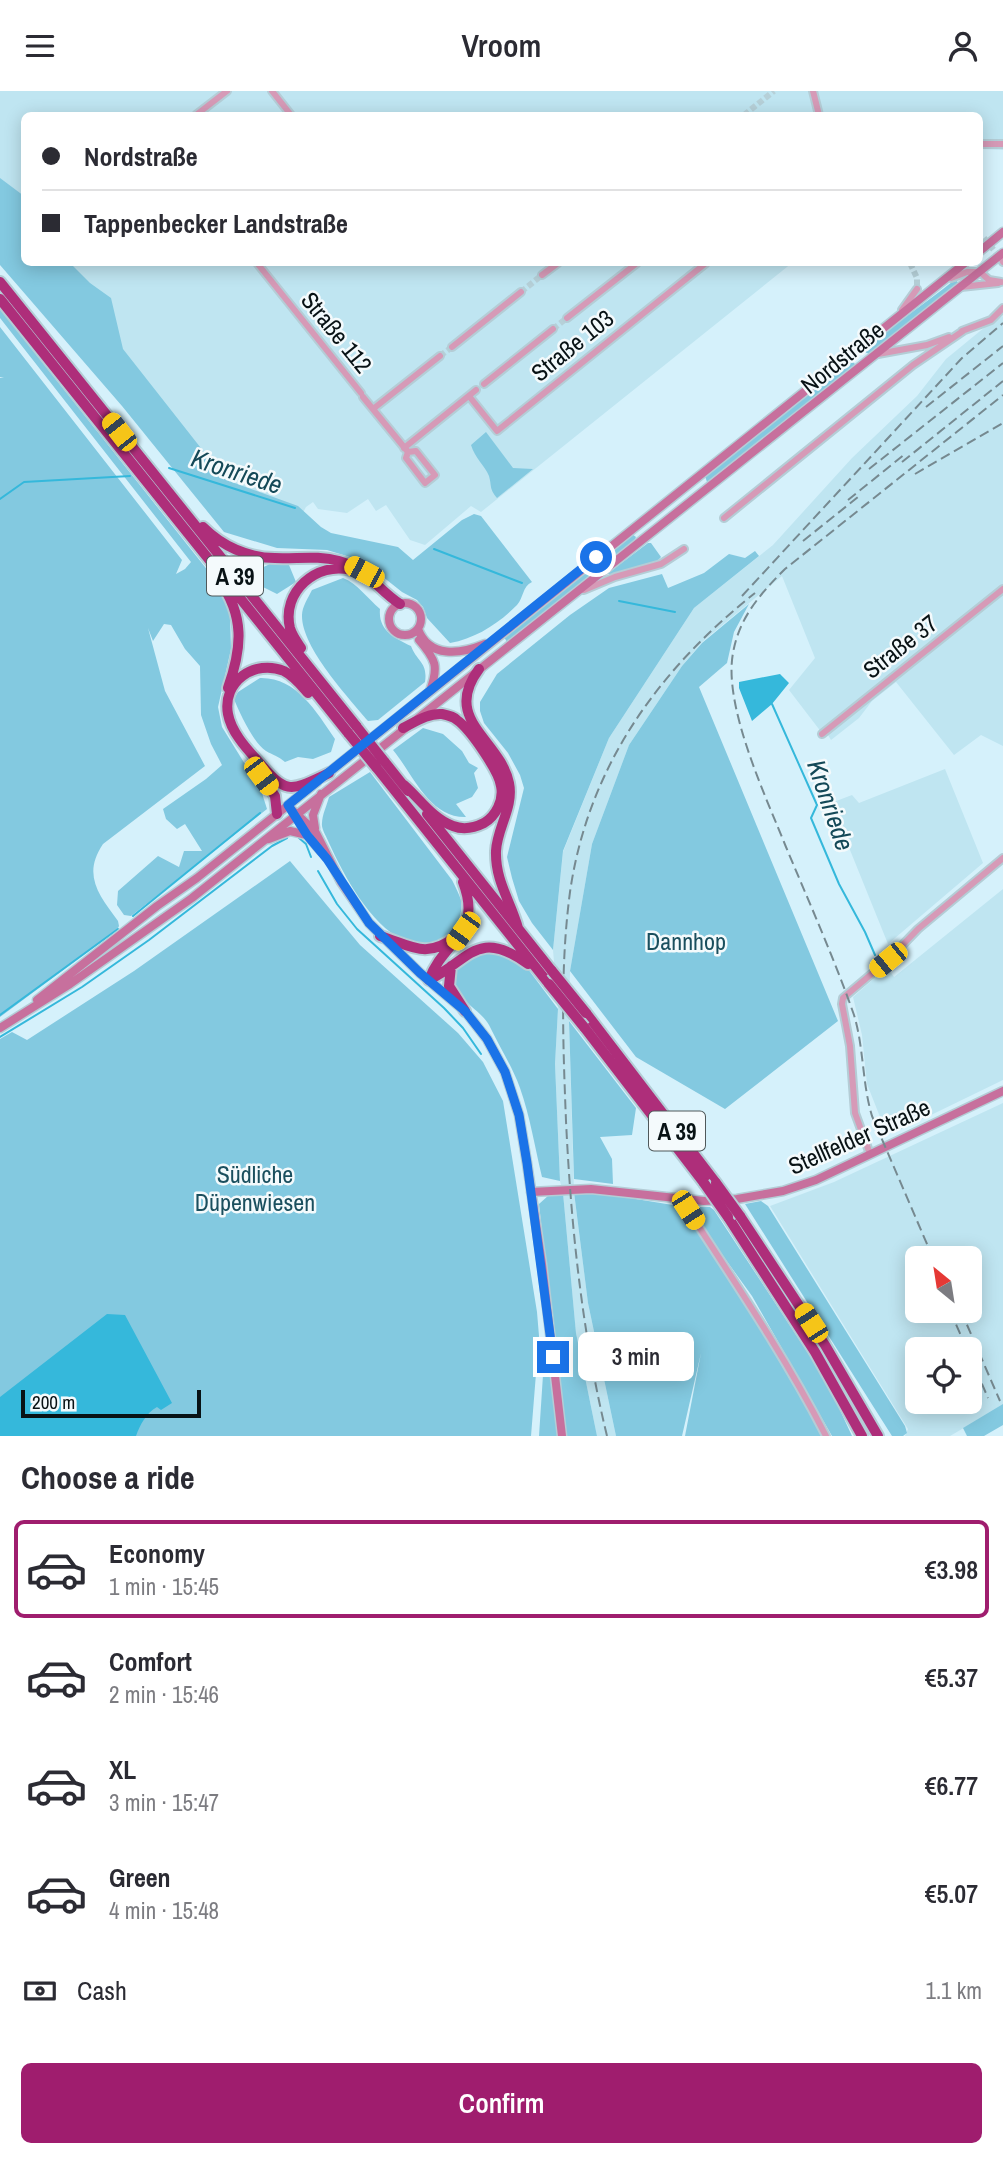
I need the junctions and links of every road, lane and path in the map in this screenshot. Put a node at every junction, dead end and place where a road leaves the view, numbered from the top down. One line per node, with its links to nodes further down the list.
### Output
1 (227, 91): 4 (street)
2 (272, 91): 5 (street)
3 (813, 91): 6 (street)
4 (200, 112)
5 (289, 112)
6 (818, 112)
7 (983, 144): 8 (street)
8 (1003, 144)
9 (1003, 232): 10 (street)
10 (983, 249)
11 (1003, 259): 17 (street, Nordstraße)
12 (259, 266): 39 (street, Straße 112)
13 (554, 266): 18 (street)
14 (633, 266): 28 (street)
15 (702, 266): 38 (street, Straße 103)
16 (961, 266): 21 (street, Nordstraße)
17 (980, 272): 19 (street); 21 (street); 22 (street, Nordstraße)
18 (542, 275)
19 (1002, 281): 22 (street)
20 (0, 282): 41 (highway, A 39)
21 (938, 284): 27 (street, Nordstraße)
22 (961, 287): 33 (street, Nordstraße)
23 (916, 289): 27 (street)
24 (521, 292): 31 (street)
25 (0, 299): 47 (highway, A 39)
26 (1003, 308): 30 (street)
27 (898, 316): 32 (street, Nordstraße)
28 (567, 318)
29 (553, 329): 36 (street)
30 (963, 331): 33 (street); 44 (street)
31 (452, 347)
32 (854, 351): 35 (street); 42 (street, Nordstraße)
33 (876, 354): 35 (street, Nordstraße)
34 (440, 356): 39 (street)
35 (864, 364): 43 (street, Nordstraße)
36 (484, 384)
37 (476, 390): 38 (street)
38 (470, 395): 40 (street)
39 (373, 409): 40 (street, Straße 112)
40 (406, 450): 40 (street)
41 (153, 474): 51 (highway); 55 (highway, A 39)
42 (694, 479): 43 (street); 45 (street, Nordstraße)
43 (705, 491): 46 (street, Nordstraße)
44 (724, 518)
45 (638, 523): 46 (street); 53 (street, Nordstraße)
46 (649, 536): 50 (street, Nordstraße)
47 (201, 548): 58 (highway, A 39); 66 (highway)
48 (684, 548): 50 (street, Nordstraße)
49 (1003, 589): 59 (street, Straße 37)
50 (576, 594): 54 (street, Nordstraße)
51 (396, 607): 52 (street); 52 (street); 55 (highway)
52 (414, 632): 53 (street); 56 (street)
53 (491, 642): 56 (street, Nordstraße)
54 (479, 669): 57 (street, Nordstraße); 71 (highway)
55 (317, 677): 58 (highway, A 39)
56 (429, 694): 61 (street, Nordstraße)
57 (403, 728): 62 (highway); 63 (street, Nordstraße)
58 (353, 731): 60 (highway, A 39, bridge); 61 (highway)
59 (822, 733)
60 (380, 764): 62 (highway, A 39); 70 (highway, A 39)
61 (329, 772): 64 (street, Nordstraße)
62 (404, 786): 71 (highway, A 39)
63 (321, 793): 65 (street, Nordstraße); 67 (street)
64 (288, 805): 65 (street); 66 (street, Nordstraße)
65 (295, 813): 67 (street); 68 (street, Nordstraße)
66 (277, 814): 78 (street, Nordstraße)
67 (311, 833): 68 (street); 73 (street)
68 (260, 843): 78 (street, Nordstraße)
69 (1003, 858): 81 (street)
70 (454, 864): 72 (highway); 75 (highway, A 39)
71 (518, 928): 75 (highway, A 39)
72 (463, 931): 73 (highway); 76 (highway)
73 (380, 936): 76 (street)
74 (451, 965): 75 (highway); 76 (highway); 77 (highway)
75 (546, 972): 82 (highway, A 39, bridge); 82 (highway, A 39, bridge)
76 (429, 980): 77 (street)
77 (465, 1011): 83 (street)
78 (13, 1020): 79 (street)
79 (0, 1028)
80 (1003, 1091): 81 (street, Stellfelder Straße)
81 (870, 1154): 84 (street, Stellfelder Straße)
82 (710, 1183): 85 (highway, A 39, bridge)
83 (531, 1192): 84 (street, Stellfelder Straße); 86 (street)
84 (684, 1200): 87 (street)
85 (734, 1217): 88 (highway, A 39); 89 (highway, A 39)
86 (562, 1436)
87 (826, 1436)
88 (862, 1436)
89 (878, 1436)

